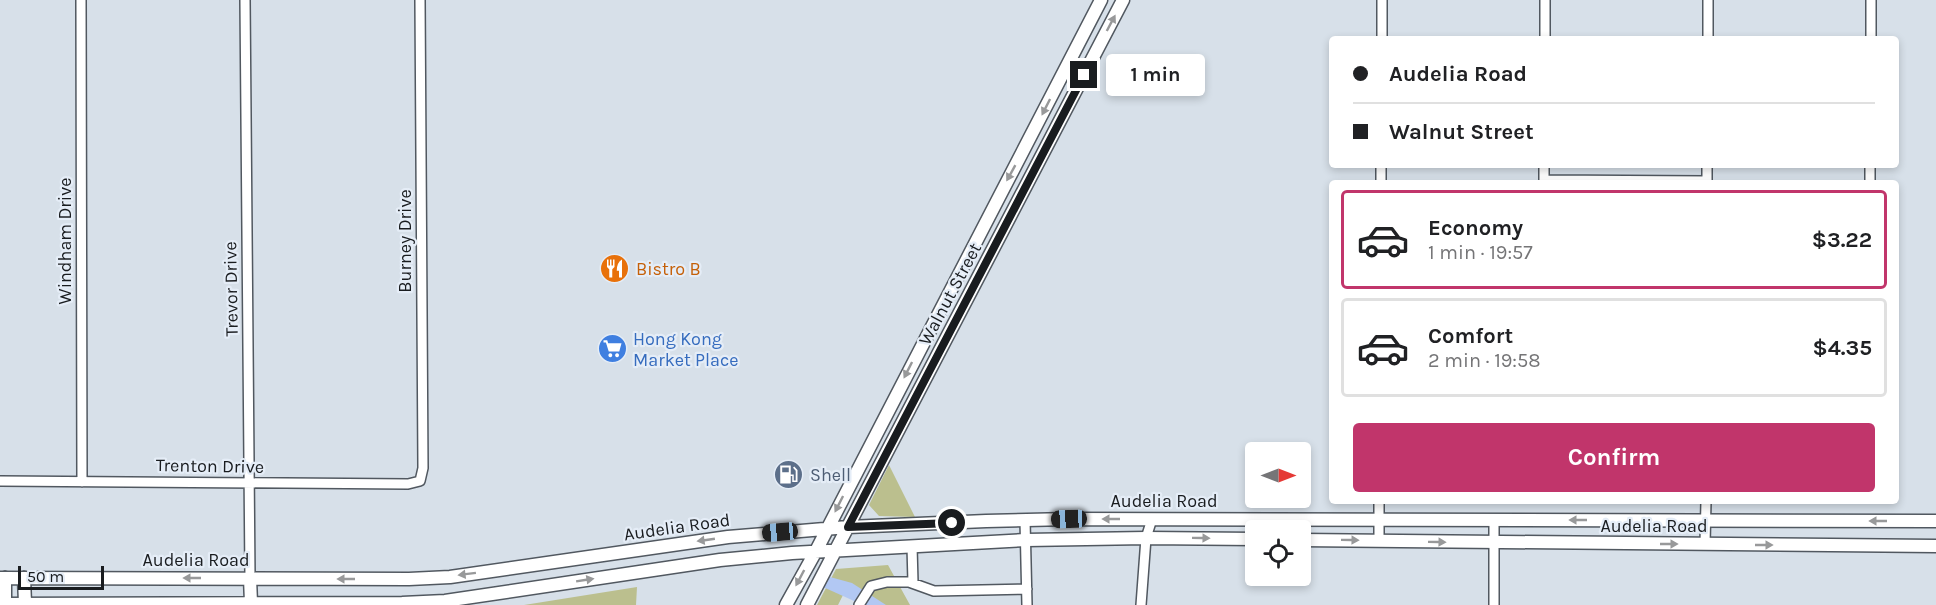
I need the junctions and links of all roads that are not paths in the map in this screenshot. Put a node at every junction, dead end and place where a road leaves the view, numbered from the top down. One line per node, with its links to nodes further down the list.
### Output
1 (81, 0): 20 (street, Windham Drive)
2 (245, 0): 21 (street, Trevor Drive)
3 (420, 0): 19 (street, Burney Drive)
4 (1101, 0): 10 (main road, Walnut Street)
5 (1123, 0): 15 (main road, Walnut Street, one-way to 5)
6 (1382, 0): 11 (street)
7 (1545, 0): 12 (street)
8 (1708, 0): 13 (street)
9 (1871, 0): 14 (street)
10 (1083, 36): 15 (main road); 16 (main road, Walnut Street, one-way to 16)
11 (1382, 36)
12 (1545, 36)
13 (1708, 36)
14 (1871, 36)
15 (1099, 45): 17 (main road, Walnut Street)
16 (993, 207): 17 (main road); 31 (main road, Walnut Street, one-way to 31)
17 (1010, 217): 30 (main road, Walnut Street)
18 (0, 481): 20 (street, Trenton Drive)
19 (420, 481): 21 (street, Trenton Drive)
20 (82, 482): 21 (street, Trenton Drive)
21 (249, 484): 46 (street, Trevor Drive)
22 (1379, 504): 26 (street)
23 (1706, 504): 28 (street)
24 (1152, 519): 25 (main road, Audelia Road, one-way to 25); 26 (main road, Audelia Road); 32 (street)
25 (1025, 520): 30 (main road, Audelia Road); 34 (street)
26 (1379, 520): 27 (main road, Audelia Road); 36 (street)
27 (1494, 520): 28 (main road, Audelia Road, one-way to 27); 37 (street)
28 (1706, 521): 29 (main road, Audelia Road, one-way to 28); 38 (street)
29 (1936, 521)
30 (848, 527): 31 (main road, Audelia Road); 41 (main road, Walnut Street)
31 (827, 528): 42 (main road, Walnut Street); 43 (main road, Audelia Road, one-way to 43)
32 (1146, 538): 33 (main road, Audelia Road, one-way to 33); 34 (main road, Audelia Road); 57 (street)
33 (1245, 539)
34 (1026, 540): 39 (main road, Audelia Road); 49 (street)
35 (1311, 540): 36 (main road, Audelia Road, one-way to 36)
36 (1379, 541): 37 (main road, Audelia Road, one-way to 37)
37 (1494, 542): 38 (main road, Audelia Road, one-way to 38); 58 (street)
38 (1705, 544): 40 (main road, Audelia Road, one-way to 40)
39 (912, 546): 41 (main road, Audelia Road); 47 (street)
40 (1936, 546)
41 (836, 550): 42 (main road, Audelia Road); 54 (main road, Walnut Street)
42 (816, 551): 48 (main road, Audelia Road, one-way to 42); 53 (main road, Walnut Street, one-way to 53)
43 (525, 567): 46 (main road, Audelia Road, one-way to 46); 48 (main road)
44 (3, 578): 45 (main road, Audelia Road); 52 (main road)
45 (24, 578): 46 (main road, Audelia Road, one-way to 45); 50 (main road)
46 (250, 578): 51 (main road)
47 (913, 583): 49 (street); 55 (street)
48 (527, 589): 51 (main road, Audelia Road)
49 (1027, 592): 56 (street)
50 (25, 603): 51 (main road, Audelia Road); 52 (main road, Audelia Road)
51 (250, 603)
52 (3, 604)
53 (786, 605)
54 (807, 605)
55 (859, 605)
56 (1027, 605)
57 (1141, 605)
58 (1494, 605)

